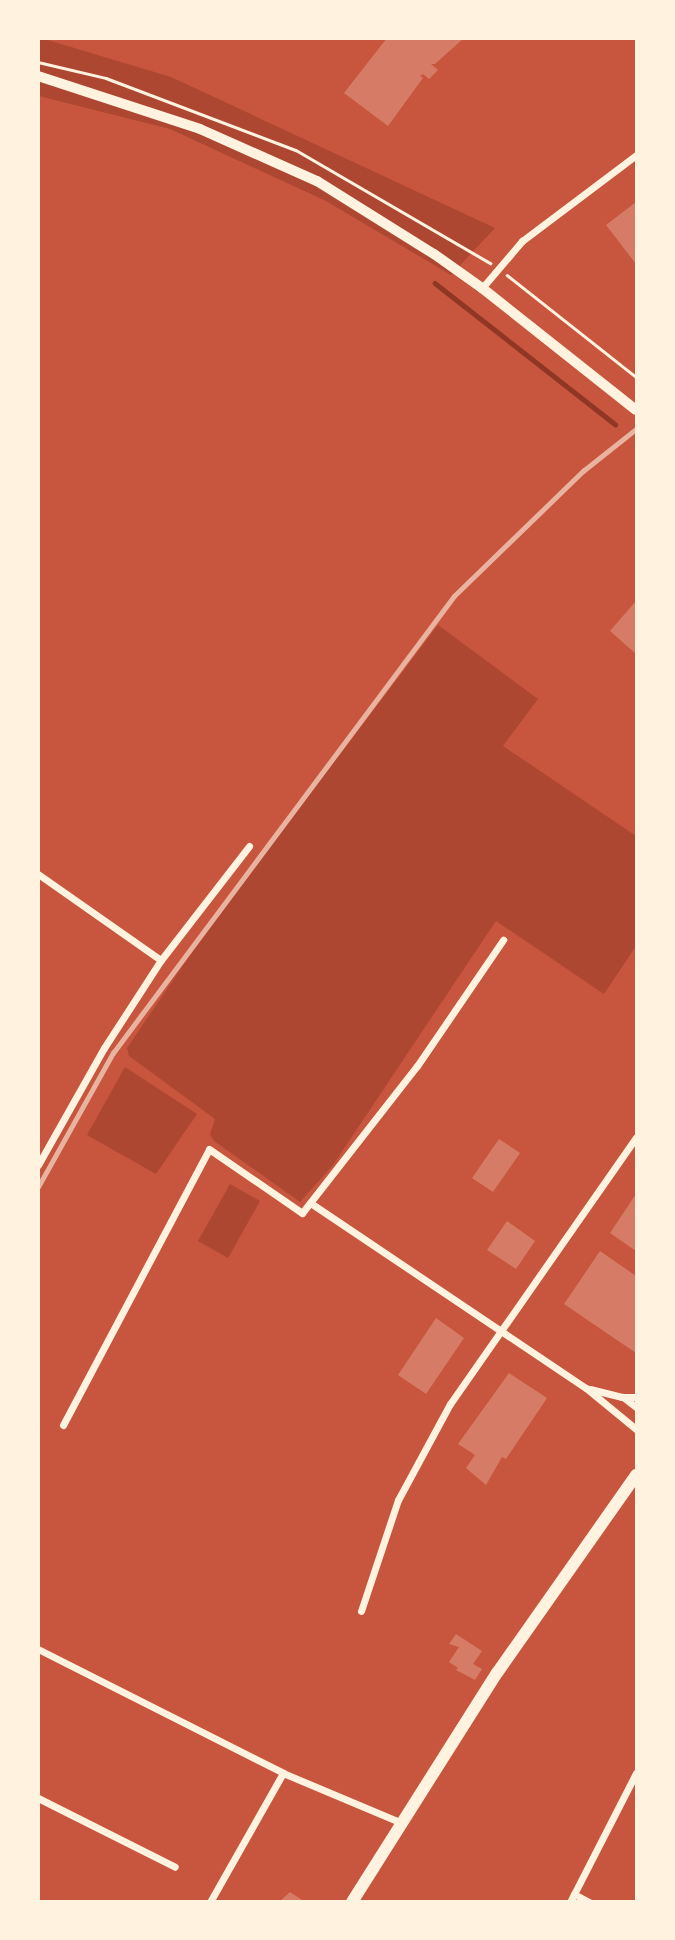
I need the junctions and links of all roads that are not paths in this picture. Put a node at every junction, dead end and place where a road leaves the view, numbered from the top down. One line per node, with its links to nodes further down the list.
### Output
1 (38, 76): 3 (street)
2 (636, 155): 3 (street)
3 (482, 288): 4 (street)
4 (636, 410)
5 (249, 846): 8 (street)
6 (38, 874): 8 (street)
7 (503, 940): 11 (street)
8 (161, 960): 10 (street)
9 (636, 1137): 12 (street)
10 (38, 1165)
11 (312, 1204): 12 (street); 17 (street)
12 (503, 1331): 13 (street); 20 (street)
13 (586, 1388): 14 (street); 18 (street)
14 (622, 1397): 15 (street); 16 (street)
15 (636, 1397)
16 (636, 1407)
17 (63, 1425)
18 (636, 1429)
19 (636, 1475): 25 (main road)
20 (361, 1611)
21 (38, 1649): 22 (street)
22 (283, 1773): 25 (street); 28 (street)
23 (636, 1773): 27 (street)
24 (38, 1798): 26 (street)
25 (402, 1824): 29 (main road)
26 (176, 1867)
27 (573, 1898): 30 (street)
28 (210, 1902)
29 (352, 1902)
30 (589, 1902)

